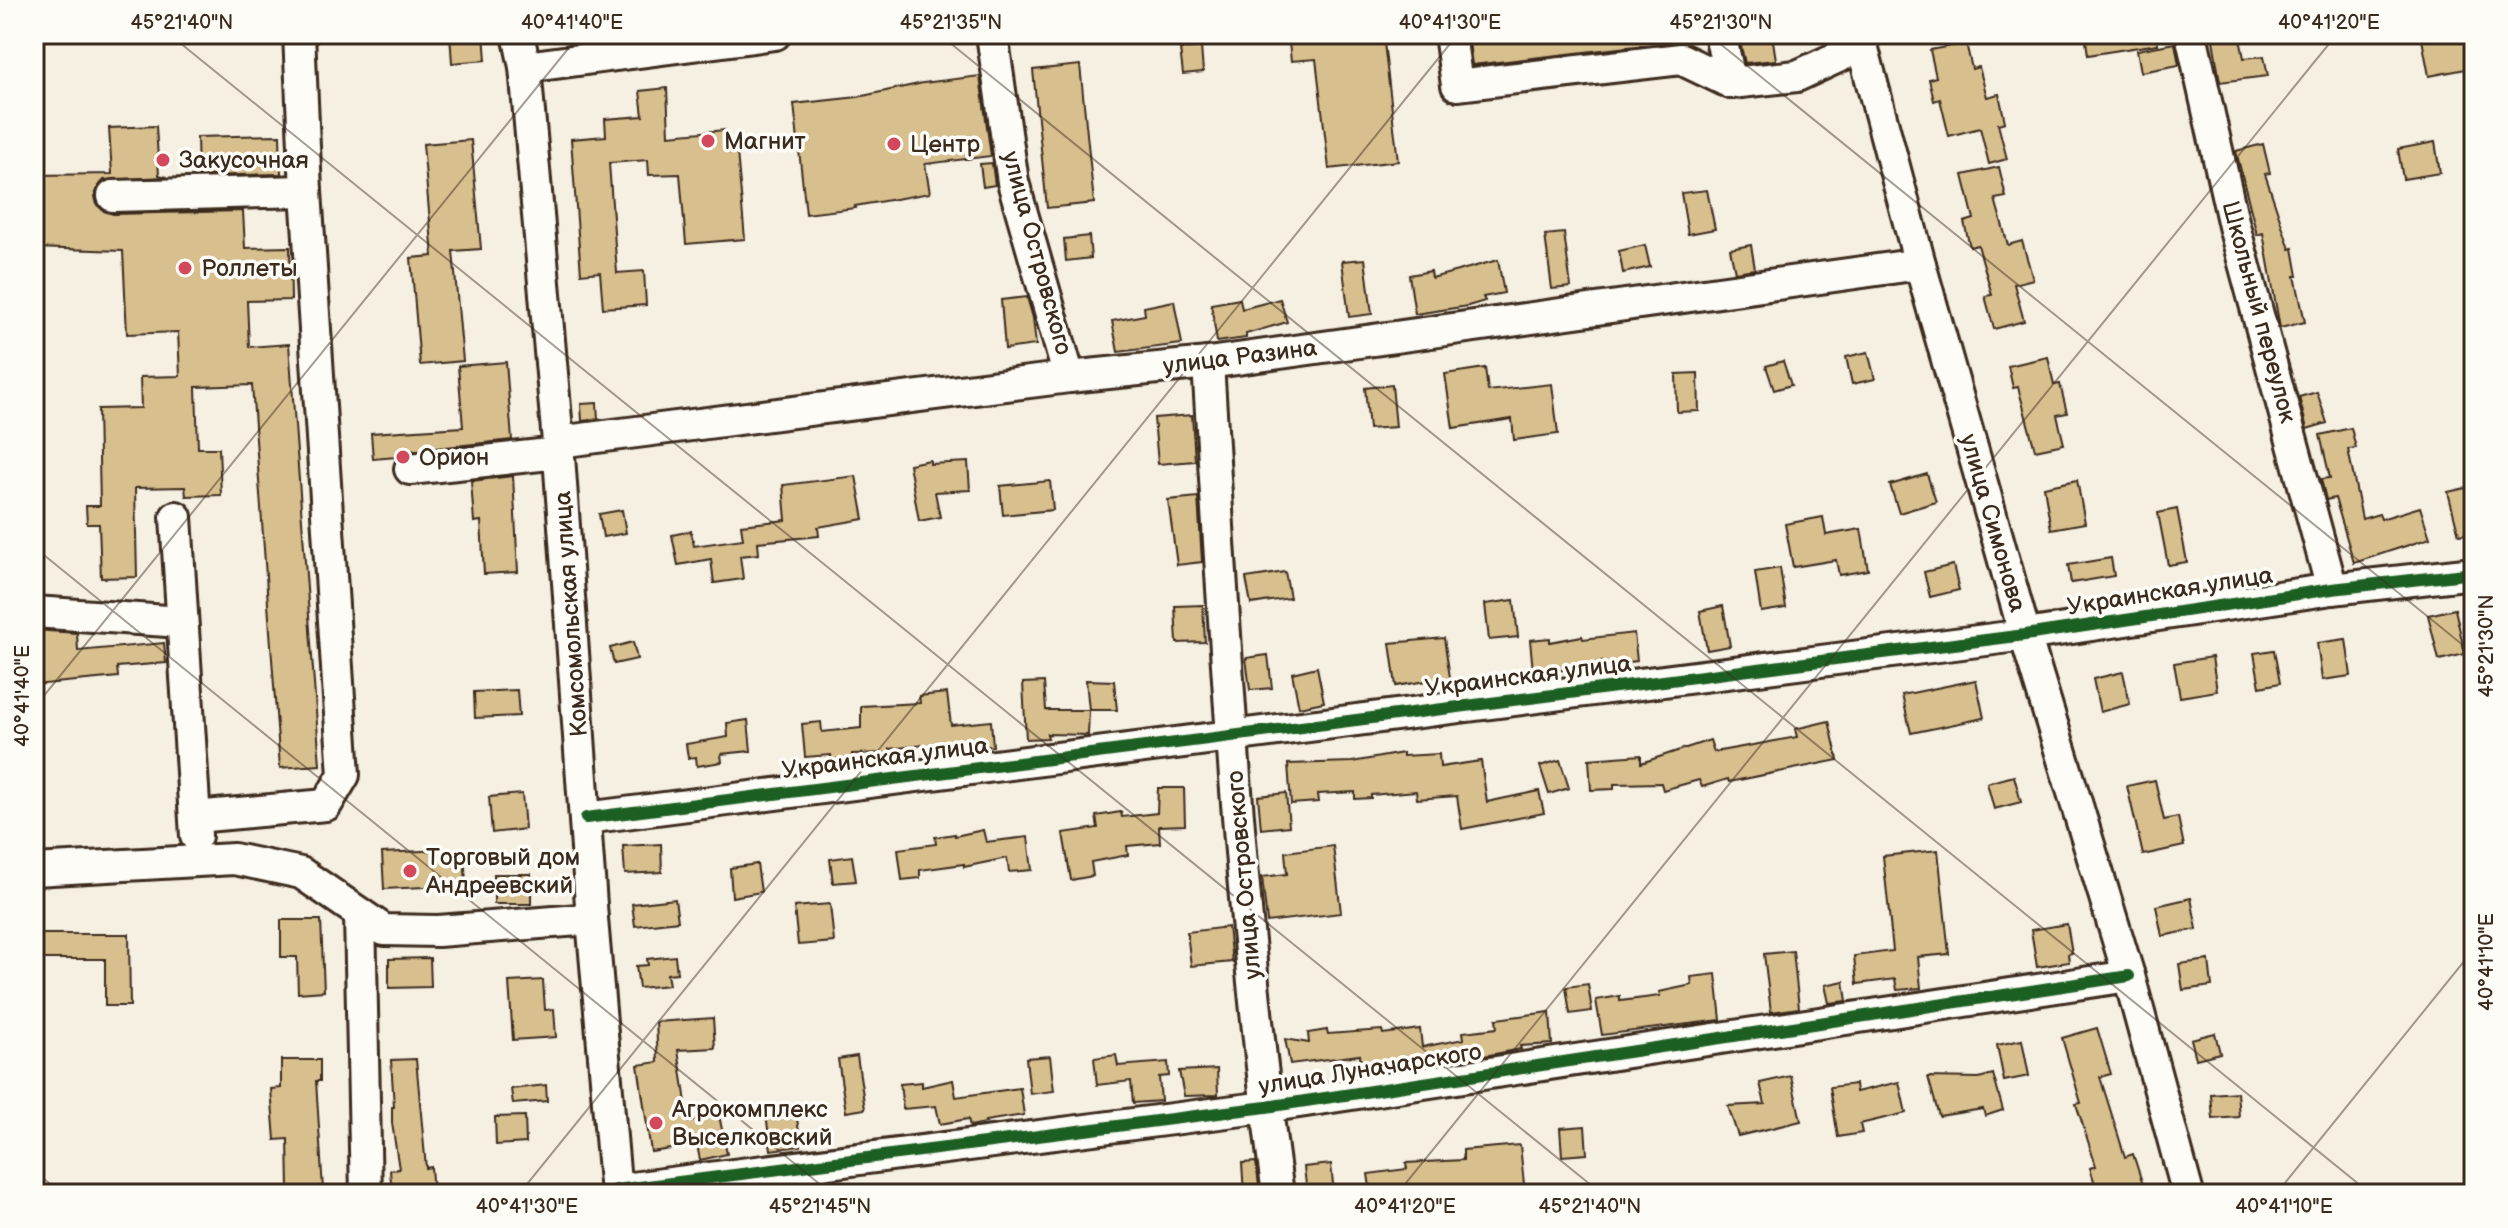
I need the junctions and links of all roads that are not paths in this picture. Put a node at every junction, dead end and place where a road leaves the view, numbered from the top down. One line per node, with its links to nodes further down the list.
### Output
1 (299, 34): 12 (street)
2 (518, 34): 10 (street, Комсомольская улица)
3 (775, 34): 9 (street)
4 (992, 34): 16 (street, улица Островского)
5 (1450, 34): 11 (street)
6 (1720, 34): 11 (street)
7 (2191, 34): 21 (street, Школьный переулок)
8 (1861, 40): 11 (street); 14 (street, улица Симонова)
9 (652, 43): 10 (street)
10 (525, 67): 17 (street, Комсомольская улица)
11 (1731, 83)
12 (306, 191): 13 (street); 26 (street)
13 (113, 196)
14 (1920, 264): 15 (street, улица Разина); 24 (street, улица Симонова)
15 (1208, 363): 16 (street, улица Разина); 25 (street, улица Островского)
16 (1069, 377): 17 (street, улица Разина)
17 (558, 448): 18 (street, улица Разина); 27 (street, Комсомольская улица)
18 (410, 469)
19 (176, 517): 23 (street)
20 (2474, 573): 21 (street, Украинская улица)
21 (2332, 589): 24 (street, Украинская улица)
22 (34, 612): 23 (street)
23 (182, 622): 26 (street)
24 (2025, 635): 25 (street, Украинская улица); 32 (street, улица Симонова)
25 (1231, 735): 27 (street, Украинская улица); 33 (street, улица Островского)
26 (195, 817): 28 (street)
27 (586, 818): 31 (street, Комсомольская улица)
28 (198, 861): 29 (street); 30 (street)
29 (34, 870)
30 (360, 916): 31 (street); 35 (street)
31 (592, 919): 34 (street, Комсомольская улица)
32 (2129, 976): 33 (street, улица Луначарского); 37 (street, улица Симонова)
33 (1266, 1107): 34 (street, улица Луначарского); 36 (street, улица Островского)
34 (616, 1192)
35 (366, 1194)
36 (1278, 1194)
37 (2188, 1194)

